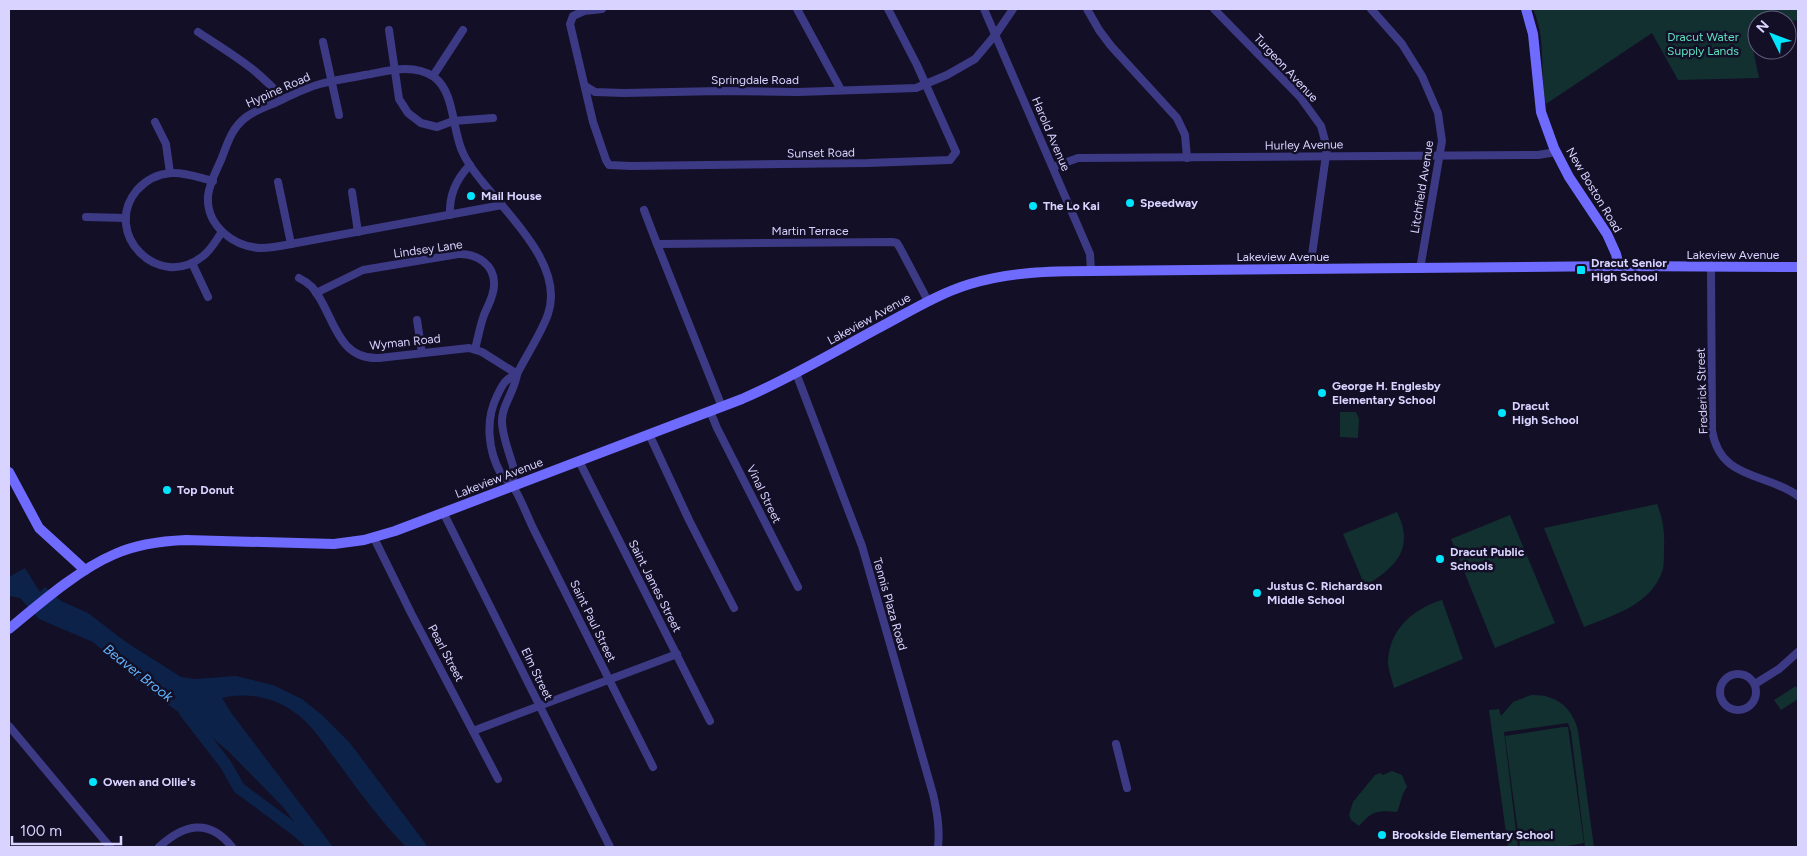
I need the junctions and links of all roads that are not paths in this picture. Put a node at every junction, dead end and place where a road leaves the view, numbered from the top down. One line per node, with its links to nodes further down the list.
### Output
1 (602, 9): 19 (street)
2 (796, 9): 20 (street)
3 (888, 9): 18 (street)
4 (984, 9): 13 (street, Harold Avenue)
5 (1013, 9): 13 (street, Springdale Road)
6 (1087, 9): 29 (street)
7 (1214, 9): 28 (street, Turgeon Avenue)
8 (1371, 9): 27 (street, Litchfield Avenue)
9 (1526, 9): 26 (main road, New Boston Road)
10 (389, 30): 15 (street)
11 (463, 30): 16 (street)
12 (198, 32): 21 (street)
13 (996, 34): 18 (street, Springdale Road); 31 (street, Harold Avenue)
14 (322, 42): 17 (street)
15 (396, 70): 16 (street, Hypine Road); 17 (street, Hypine Road); 25 (street)
16 (433, 76): 25 (street)
17 (332, 81): 21 (street, Hypine Road); 22 (street)
18 (926, 84): 19 (street, Sunset Road); 20 (street, Springdale Road)
19 (585, 86): 20 (street, Springdale Road)
20 (841, 90)
21 (283, 99): 33 (street, Hypine Road)
22 (339, 115)
23 (493, 118): 25 (street)
24 (155, 122): 32 (street)
25 (453, 122): 30 (street)
26 (1556, 152): 27 (street, Hurley Avenue); 46 (main road, New Boston Road)
27 (1439, 154): 28 (street, Hurley Avenue); 50 (street, Litchfield Avenue)
28 (1326, 156): 29 (street, Hurley Avenue); 49 (street, Turgeon Avenue)
29 (1187, 158): 31 (street, Hurley Avenue)
30 (470, 165): 36 (street); 38 (street)
31 (1053, 167): 51 (street, Harold Avenue)
32 (170, 173): 33 (street); 40 (street)
33 (213, 181): 41 (street, Hypine Road)
34 (278, 182): 43 (street)
35 (352, 192): 42 (street)
36 (502, 205): 38 (street); 60 (street)
37 (644, 210): 44 (street)
38 (450, 215): 42 (street)
39 (86, 216): 40 (street)
40 (126, 218): 45 (street)
41 (222, 232): 43 (street); 45 (street)
42 (358, 232): 43 (street)
43 (291, 244)
44 (657, 244): 55 (street, Martin Terrace); 61 (street)
45 (192, 263): 54 (street)
46 (1619, 266): 47 (main road, Lakeview Avenue); 50 (main road, Lakeview Avenue)
47 (1711, 267): 48 (main road, Lakeview Avenue); 67 (street, Frederick Street)
48 (1798, 267)
49 (1310, 269): 50 (main road, Lakeview Avenue); 51 (main road, Lakeview Avenue)
50 (1420, 269)
51 (1091, 271): 55 (main road, Lakeview Avenue)
52 (299, 278): 53 (street, Wyman Road)
53 (316, 293): 57 (street, Lindsey Lane); 58 (street, Wyman Road)
54 (208, 297)
55 (928, 301): 59 (main road, Lakeview Avenue)
56 (417, 320): 58 (street)
57 (475, 349): 58 (street, Wyman Road); 60 (street)
58 (422, 353)
59 (796, 373): 61 (main road, Lakeview Avenue); 90 (street, Tennis Plaza Road)
60 (517, 374): 66 (street); 66 (street)
61 (722, 407): 62 (main road, Lakeview Avenue)
62 (710, 411): 63 (main road, Lakeview Avenue); 71 (street, Vinal Street)
63 (649, 434): 64 (main road, Lakeview Avenue); 72 (street)
64 (579, 461): 66 (main road, Lakeview Avenue); 75 (street, Saint James Street)
65 (9, 472): 70 (main road)
66 (513, 486): 68 (main road, Lakeview Avenue); 76 (street, Saint Paul Street)
67 (1798, 496)
68 (443, 512): 69 (main road, Lakeview Avenue); 78 (street, Elm Street)
69 (374, 538): 70 (main road, Lakeview Avenue); 81 (street, Pearl Street)
70 (85, 570): 73 (main road, Lakeview Avenue)
71 (798, 587)
72 (734, 608)
73 (9, 629)
74 (1798, 652): 77 (street)
75 (677, 654): 76 (street); 79 (street, Saint James Street)
76 (609, 679): 78 (street); 83 (street, Saint Paul Street)
77 (1755, 684): 77 (street)
78 (540, 706): 81 (street); 89 (street, Elm Street)
79 (710, 721)
80 (9, 726): 86 (street)
81 (473, 730): 84 (street, Pearl Street)
82 (1116, 744): 85 (street)
83 (653, 767)
84 (498, 779)
85 (1126, 788)
86 (110, 847)
87 (159, 847): 88 (street)
88 (232, 847)
89 (610, 847)
90 (938, 847)

